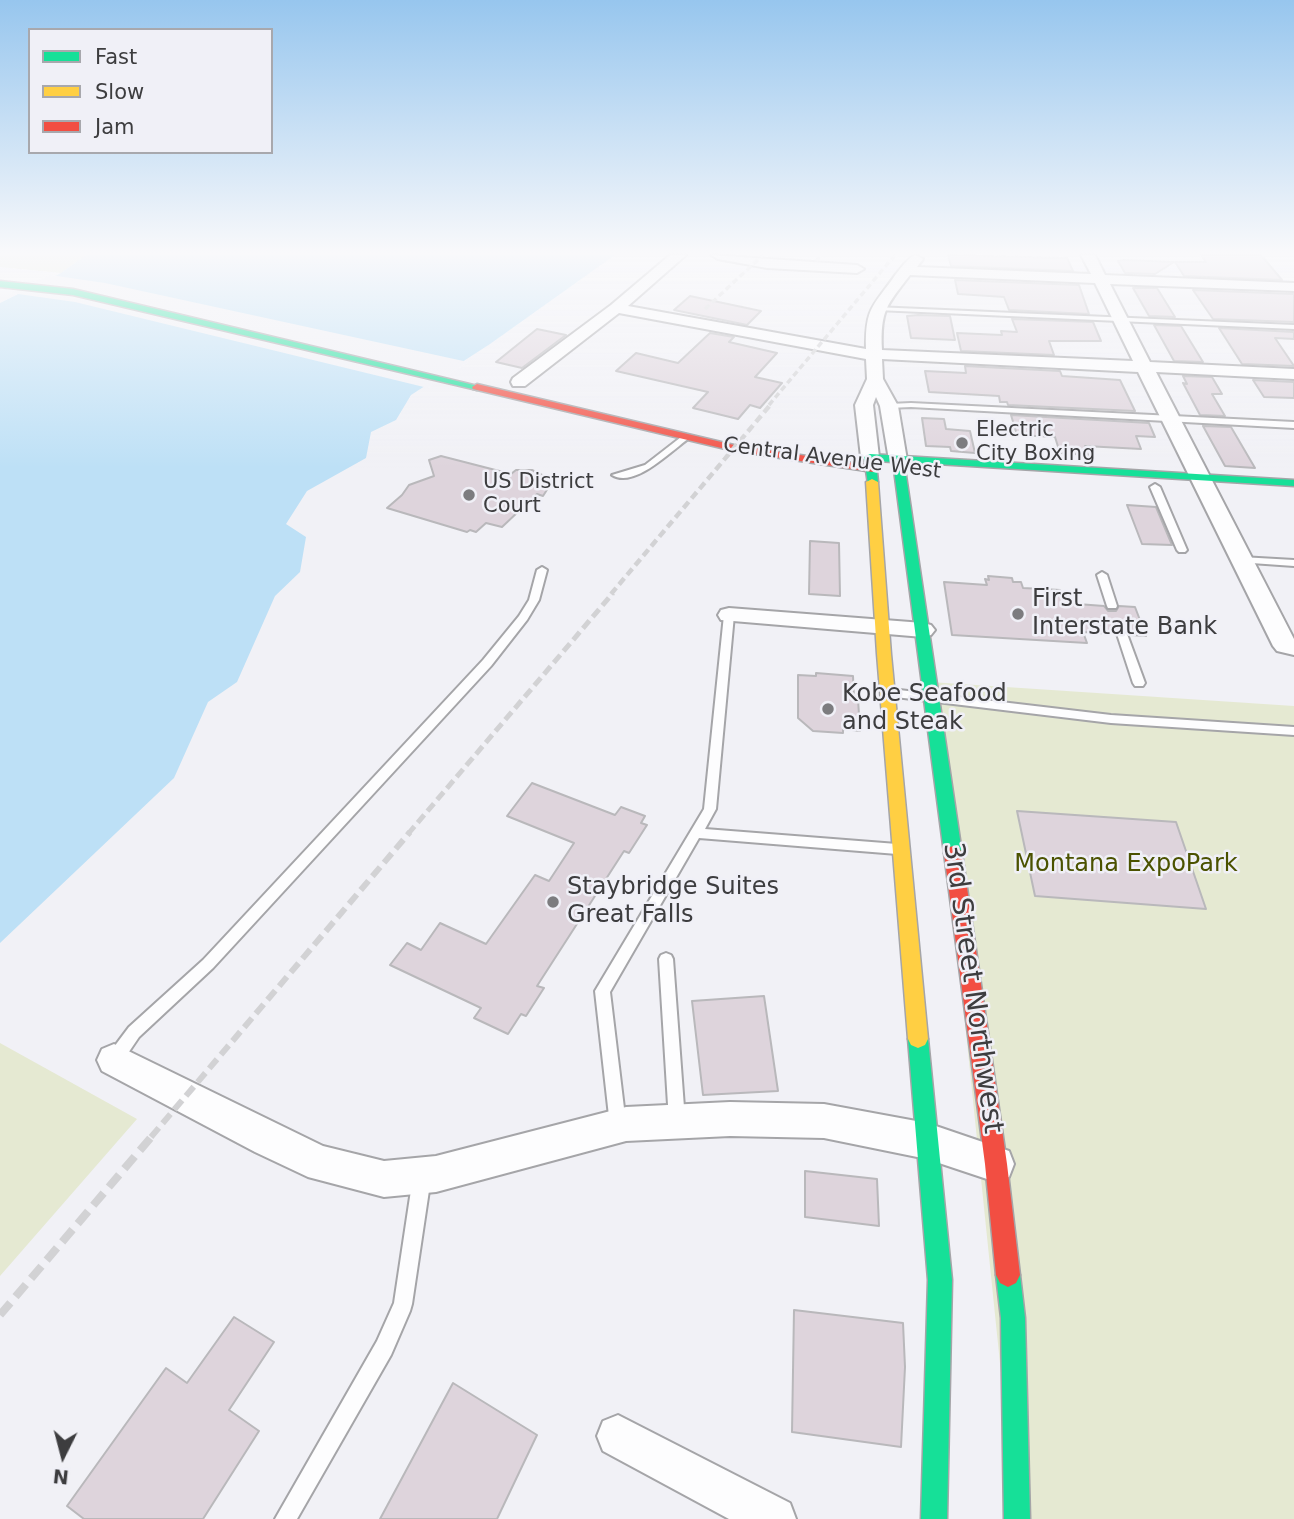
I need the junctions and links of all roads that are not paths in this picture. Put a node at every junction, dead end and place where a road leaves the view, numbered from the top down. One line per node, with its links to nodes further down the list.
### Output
1 (216, 326): 17 (main road, Central Avenue West)
2 (271, 326): 13 (main road, Central Avenue West)
3 (593, 326): 13 (street)
4 (709, 326): 9 (street)
5 (873, 326): 9 (street)
6 (1124, 326): 10 (street)
7 (1266, 326): 8 (lane)
8 (1294, 327)
9 (874, 354): 10 (street); 12 (street)
10 (1144, 367): 11 (street); 15 (street)
11 (1294, 374)
12 (875, 379): 14 (street); 19 (street)
13 (519, 382): 19 (main road, Central Avenue West)
14 (889, 406): 15 (lane); 20 (street)
15 (1170, 418): 16 (lane); 24 (street)
16 (1294, 425)
17 (685, 437): 18 (main road, Central Avenue West); 21 (lane)
18 (769, 455): 19 (main road, Central Avenue West); 22 (main road)
19 (871, 463): 20 (main road, Central Avenue West); 28 (main road, 3rd Street Northwest)
20 (899, 466): 24 (main road, Central Avenue West); 25 (main road, Central Avenue West); 37 (main road, 3rd Street Northwest)
21 (615, 475)
22 (836, 479)
23 (1294, 483): 24 (main road, Central Avenue West)
24 (1203, 484): 25 (main road, Central Avenue West); 26 (main road, Central Avenue West); 30 (street)
25 (1155, 487): 29 (lane)
26 (1294, 494)
27 (859, 495): 28 (main road)
28 (875, 515): 36 (main road, 3rd Street Northwest)
29 (1182, 550)
30 (1241, 560): 31 (lane); 39 (street)
31 (1294, 564)
32 (542, 570): 47 (lane)
33 (1102, 575): 34 (lane)
34 (1112, 606)
35 (729, 615): 36 (street); 44 (lane)
36 (882, 627): 37 (street); 41 (main road, 3rd Street Northwest)
37 (923, 630): 42 (main road, 3rd Street Northwest)
38 (1122, 634): 40 (lane)
39 (1289, 647)
40 (1139, 683)
41 (887, 692): 42 (lane); 45 (main road, 3rd Street Northwest)
42 (932, 698): 43 (lane); 51 (main road, 3rd Street Northwest)
43 (1294, 731)
44 (696, 833): 45 (lane); 49 (lane)
45 (901, 849): 50 (main road, 3rd Street Northwest)
46 (666, 959): 48 (lane)
47 (114, 1060): 52 (street)
48 (677, 1121): 49 (street); 50 (street)
49 (618, 1126): 52 (street)
50 (927, 1141): 51 (street); 56 (main road, 3rd Street Northwest)
51 (996, 1164): 57 (main road, 3rd Street Northwest)
52 (422, 1175): 54 (lane)
53 (618, 1436): 55 (street)
54 (285, 1519)
55 (774, 1519)
56 (934, 1519)
57 (1017, 1519)

